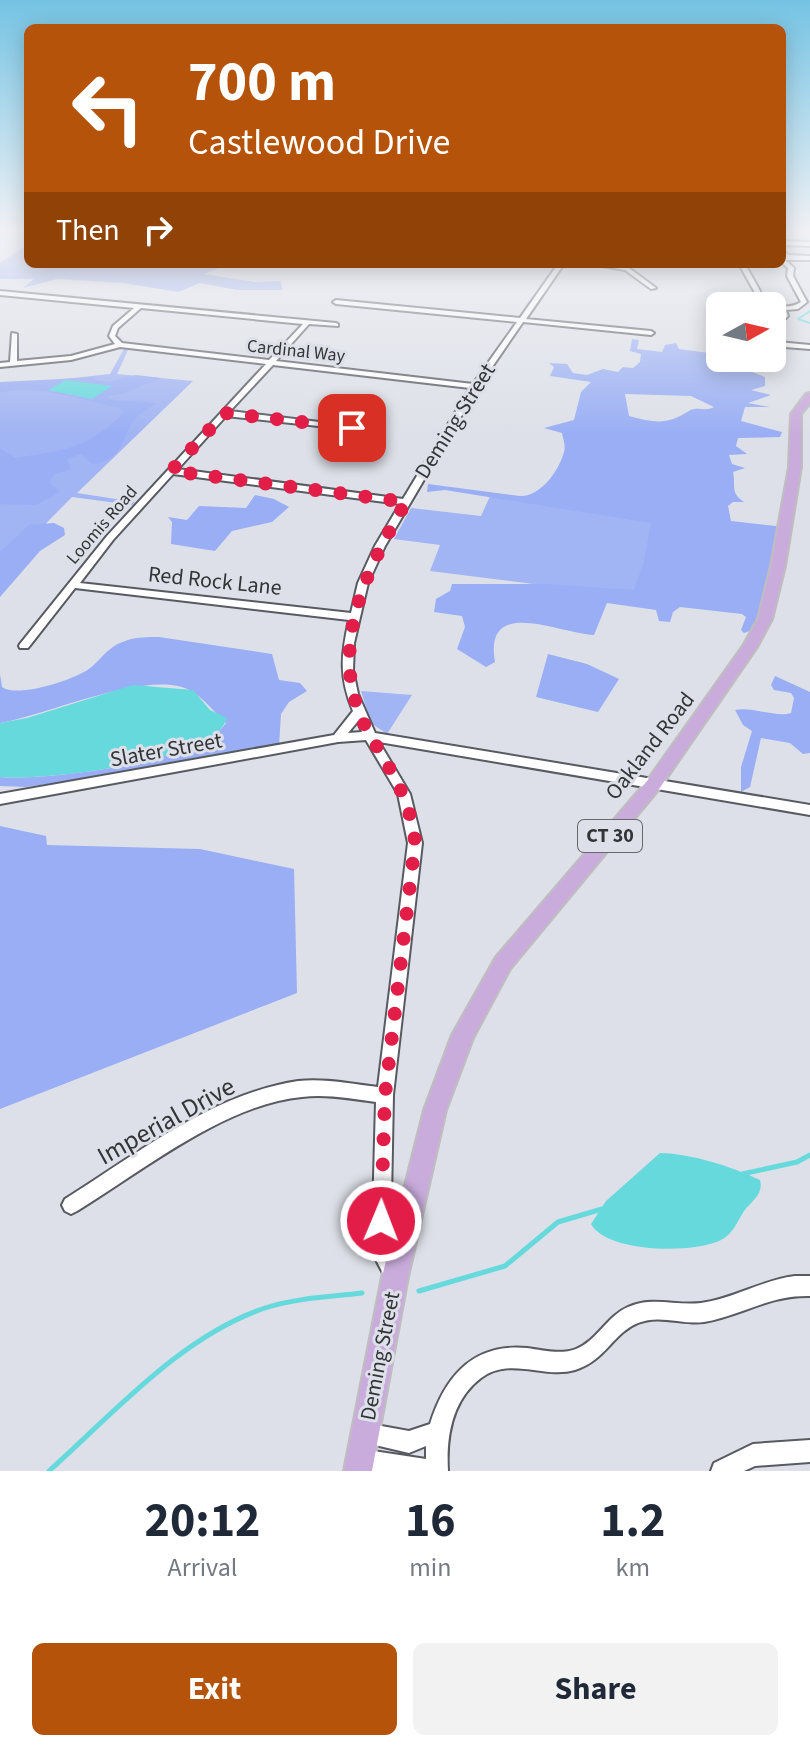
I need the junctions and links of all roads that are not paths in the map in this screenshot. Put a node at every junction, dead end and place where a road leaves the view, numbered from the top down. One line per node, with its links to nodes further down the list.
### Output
1 (50, 298): 5 (street)
2 (537, 298): 7 (street, Deming Street)
3 (802, 298): 6 (street)
4 (336, 302): 7 (street)
5 (140, 306): 8 (street); 12 (street)
6 (786, 309)
7 (520, 322): 10 (street); 18 (street, Deming Street)
8 (307, 323): 9 (street); 16 (street, Loomis Road)
9 (336, 325)
10 (651, 333)
11 (14, 334): 15 (street)
12 (120, 345): 15 (street); 16 (street, Cardinal Way)
13 (786, 345): 14 (street)
14 (810, 347)
15 (13, 364): 17 (street)
16 (270, 364): 18 (street, Cardinal Way); 20 (street, Loomis Road)
17 (0, 365)
18 (475, 386): 23 (street, Deming Street)
19 (810, 396): 30 (main road, Oakland Road / CT 30)
20 (225, 413): 21 (street); 22 (street, Loomis Road)
21 (352, 428)
22 (171, 471): 23 (street); 24 (street, Loomis Road)
23 (406, 502): 25 (street, Deming Street)
24 (72, 585): 25 (street, Red Rock Lane); 26 (street, Loomis Road)
25 (354, 617): 27 (street, Deming Street)
26 (24, 646)
27 (359, 712): 28 (street, Deming Street); 29 (street)
28 (370, 736): 29 (street, Slater Street); 30 (street, Slater Street); 33 (street, Deming Street)
29 (338, 738): 31 (street, Slater Street)
30 (653, 785): 32 (street, Slater Street); 35 (main road, Oakland Road / CT 30)
31 (0, 799)
32 (810, 810)
33 (385, 1095): 34 (street, Imperial Drive); 35 (street, Deming Street)
34 (71, 1205)
35 (395, 1277): 39 (main road, Deming Street / CT 30)
36 (810, 1286): 37 (street)
37 (436, 1432): 39 (street); 40 (street)
38 (810, 1451): 41 (street)
39 (361, 1455): 40 (street)
40 (437, 1471)
41 (722, 1471)

